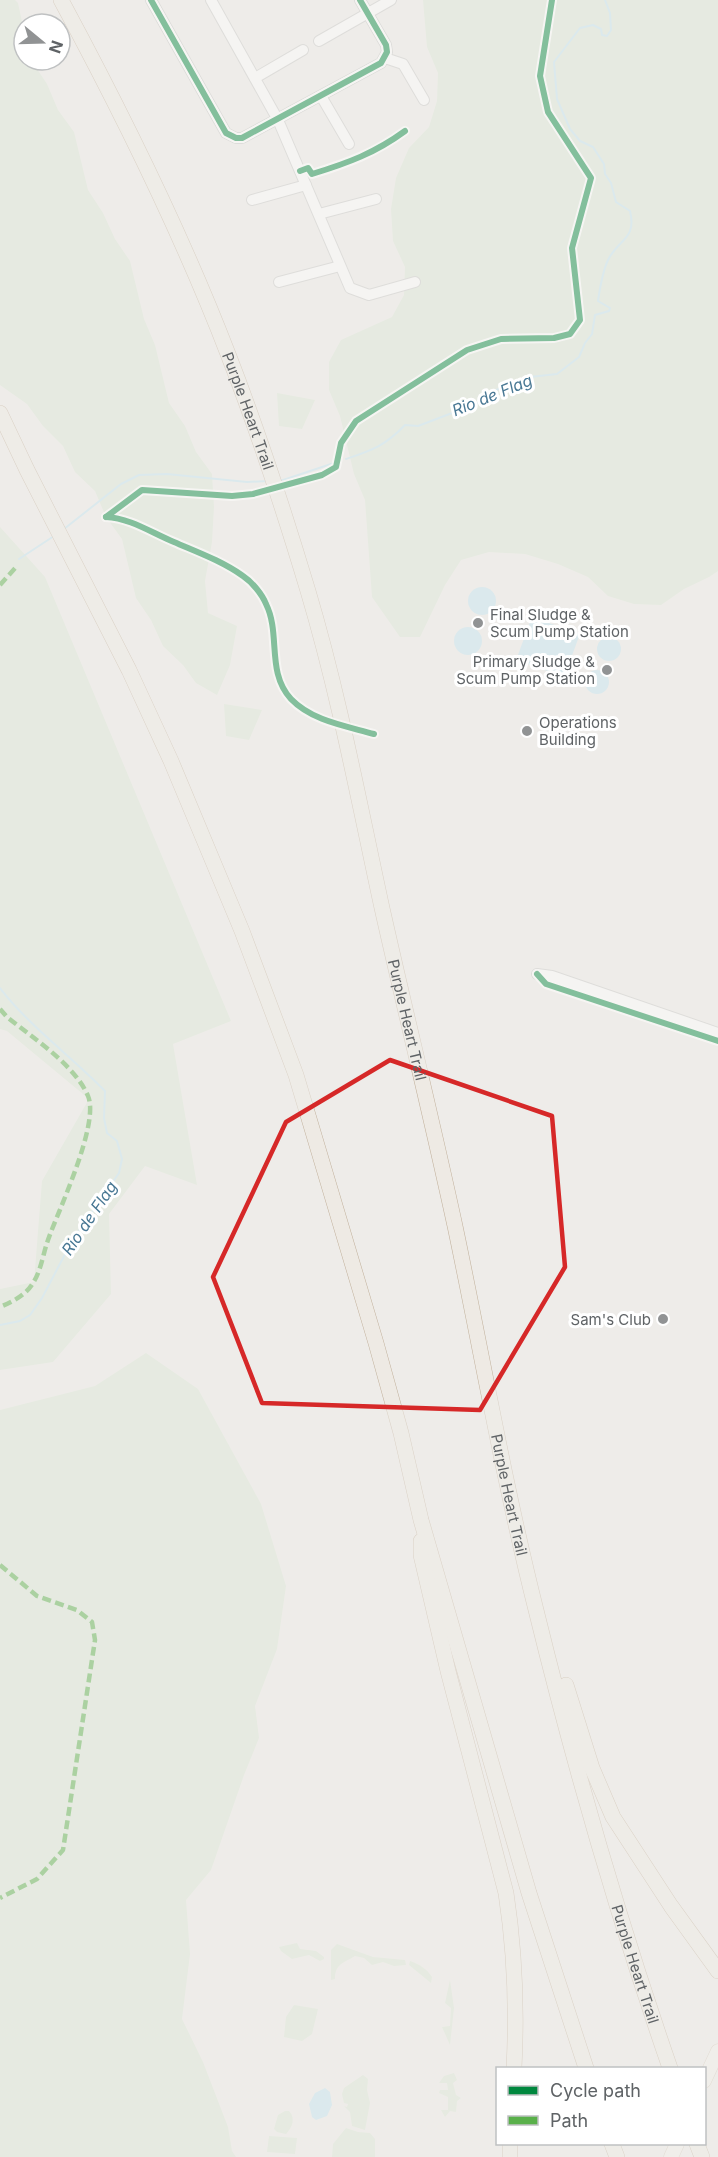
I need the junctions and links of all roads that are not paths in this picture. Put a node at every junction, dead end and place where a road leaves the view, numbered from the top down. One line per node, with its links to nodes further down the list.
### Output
1 (61, 0): 25 (highway, Purple Heart Trail)
2 (151, 0): 13 (street)
3 (211, 0): 10 (street)
4 (360, 0): 6 (street)
5 (391, 0): 6 (street)
6 (368, 13): 7 (street); 9 (street)
7 (319, 41)
8 (303, 50): 10 (street)
9 (385, 58): 11 (street); 12 (street)
10 (255, 78): 13 (street)
11 (321, 96): 13 (street); 14 (street)
12 (424, 100)
13 (278, 120): 15 (street)
14 (349, 144)
15 (306, 185): 16 (street); 18 (street)
16 (252, 200)
17 (376, 200): 18 (street)
18 (319, 214): 19 (street)
19 (340, 266): 20 (street); 21 (street)
20 (279, 282)
21 (415, 282)
22 (0, 413): 26 (highway)
23 (537, 974): 24 (street)
24 (718, 1033)
25 (487, 1387): 27 (highway); 29 (highway, Purple Heart Trail)
26 (421, 1520): 30 (highway); 31 (highway)
27 (718, 1971)
28 (718, 2051): 32 (main road)
29 (669, 2065)
30 (514, 2067)
31 (586, 2067)
32 (706, 2079)

